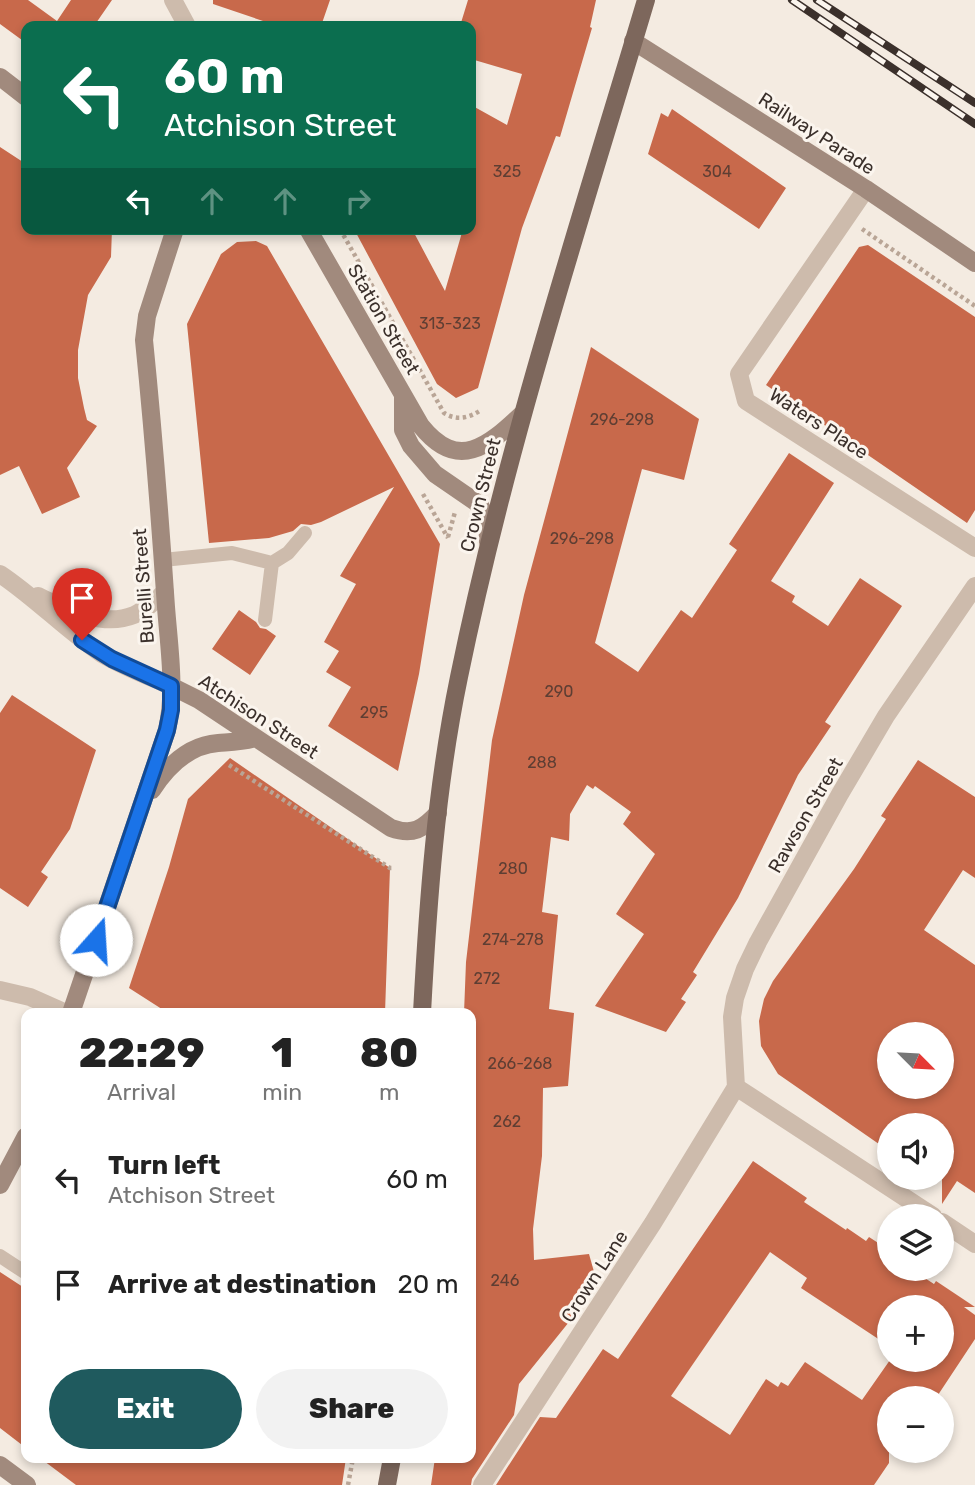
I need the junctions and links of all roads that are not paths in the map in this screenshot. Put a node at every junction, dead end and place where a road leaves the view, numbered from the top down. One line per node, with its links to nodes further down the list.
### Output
1 (173, 0): 3 (street)
2 (646, 0): 4 (main road, Crown Street)
3 (184, 21)
4 (634, 41): 7 (main road, Railway Parade); 12 (main road, Crown Street)
5 (0, 77): 6 (main road)
6 (21, 93)
7 (866, 189): 10 (main road, Railway Parade); 15 (street, Waters Place)
8 (173, 235): 16 (main road, Burelli Street)
9 (311, 235): 11 (main road, Station Street)
10 (975, 263)
11 (403, 393): 12 (main road, Station Street); 14 (main road, Station Street)
12 (522, 415): 14 (main road, Crown Street)
13 (305, 533): 17 (lane)
14 (488, 543): 26 (main road, Crown Street)
15 (975, 548)
16 (163, 560): 17 (lane); 21 (main road, Burelli Street)
17 (272, 563): 22 (lane)
18 (0, 574): 20 (street, Atchison Street)
19 (975, 586): 31 (street, Rawson Street)
20 (22, 589): 21 (street, Atchison Street); 23 (street, Atchison Street)
21 (165, 592): 23 (main road, Burelli Street)
22 (265, 620)
23 (171, 686): 24 (main road, Atchison Street); 25 (main road, Burelli Street)
24 (256, 738): 25 (main road); 26 (main road, Atchison Street)
25 (141, 808): 29 (main road, Burelli Street)
26 (438, 813): 30 (main road, Crown Street)
27 (0, 990): 28 (street)
28 (56, 1008)
29 (70, 1008)
30 (422, 1008)
31 (736, 1087): 34 (street); 43 (street, Crown Lane)
32 (21, 1145): 33 (main road)
33 (0, 1185)
34 (915, 1204)
35 (954, 1230): 36 (street)
36 (975, 1244)
37 (0, 1255): 38 (lane)
38 (21, 1269)
39 (391, 1463): 42 (main road)
40 (0, 1465): 41 (main road)
41 (27, 1485)
42 (387, 1485)
43 (482, 1485)

